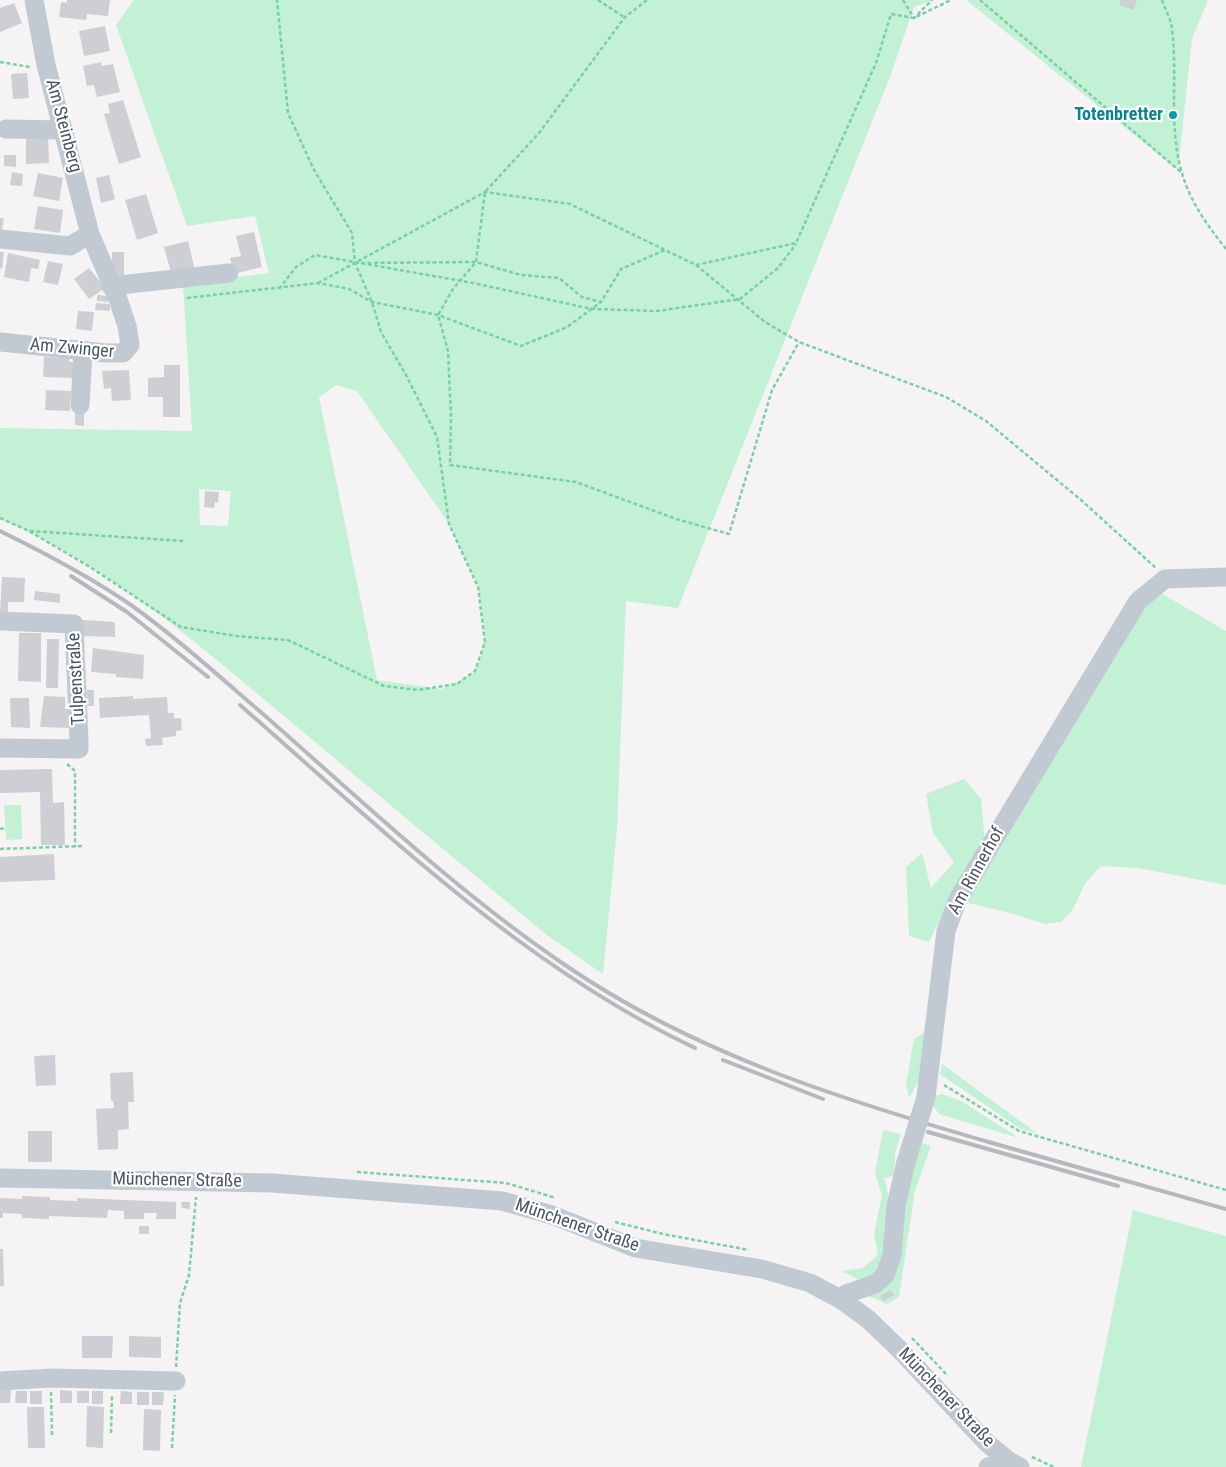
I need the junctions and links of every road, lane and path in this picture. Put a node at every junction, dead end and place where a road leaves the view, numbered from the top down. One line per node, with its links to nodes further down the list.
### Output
1 (34, 0): 13 (street, Am Steinberg)
2 (277, 0): 24 (path)
3 (598, 0): 10 (path)
4 (647, 0): 10 (path)
5 (903, 0): 11 (path)
6 (932, 0): 11 (path)
7 (951, 0): 11 (path)
8 (980, 0): 16 (path)
9 (1162, 0): 16 (path)
10 (625, 17): 17 (path)
11 (914, 18): 20 (path)
12 (0, 62): 13 (path)
13 (46, 65): 15 (street, Am Steinberg)
14 (6, 129): 15 (street)
15 (64, 130): 19 (street, Am Steinberg)
16 (1182, 173): 21 (path)
17 (485, 192): 22 (path); 23 (path); 24 (path)
18 (0, 239): 19 (street)
19 (94, 243): 29 (street, Am Zwinger)
20 (796, 243): 25 (path); 32 (path)
21 (1226, 249)
22 (665, 250): 25 (path); 34 (path)
23 (476, 262): 24 (path); 27 (path); 34 (path)
24 (355, 263): 27 (path); 28 (path); 30 (path); 33 (path)
25 (696, 265): 32 (path)
26 (229, 273): 29 (street)
27 (460, 281): 35 (path); 36 (path)
28 (318, 283): 30 (path); 33 (path)
29 (112, 286): 39 (street, Am Zwinger)
30 (279, 289): 31 (path)
31 (187, 298)
32 (740, 299): 35 (path); 38 (path)
33 (372, 302): 36 (path); 42 (path)
34 (601, 302): 35 (path)
35 (592, 309): 36 (path)
36 (438, 316): 38 (path)
37 (0, 342): 39 (street, Am Zwinger)
38 (799, 342): 44 (path)
39 (83, 351): 40 (street)
40 (80, 405)
41 (0, 518): 42 (path)
42 (29, 531): 43 (path)
43 (184, 541)
44 (1157, 570)
45 (1226, 577): 54 (street, Am Rinnerhof)
46 (0, 621): 47 (street, Tulpenstraße)
47 (0, 748)
48 (60, 758): 52 (path)
49 (5, 828): 50 (path)
50 (0, 829)
51 (82, 846): 52 (path)
52 (75, 847): 53 (path)
53 (0, 849)
54 (929, 1077): 57 (path); 58 (street, Am Rinnerhof, bridge)
55 (0, 1178): 56 (street, Münchener Straße)
56 (197, 1180): 58 (street, Münchener Straße); 59 (path)
57 (1226, 1190)
58 (842, 1300): 66 (street, Münchener Straße)
59 (178, 1332)
60 (51, 1378): 61 (street); 62 (street); 65 (path)
61 (0, 1381)
62 (112, 1381): 63 (street); 64 (path)
63 (176, 1381)
64 (111, 1433)
65 (52, 1435)
66 (1014, 1464): 67 (street)
67 (988, 1467)

